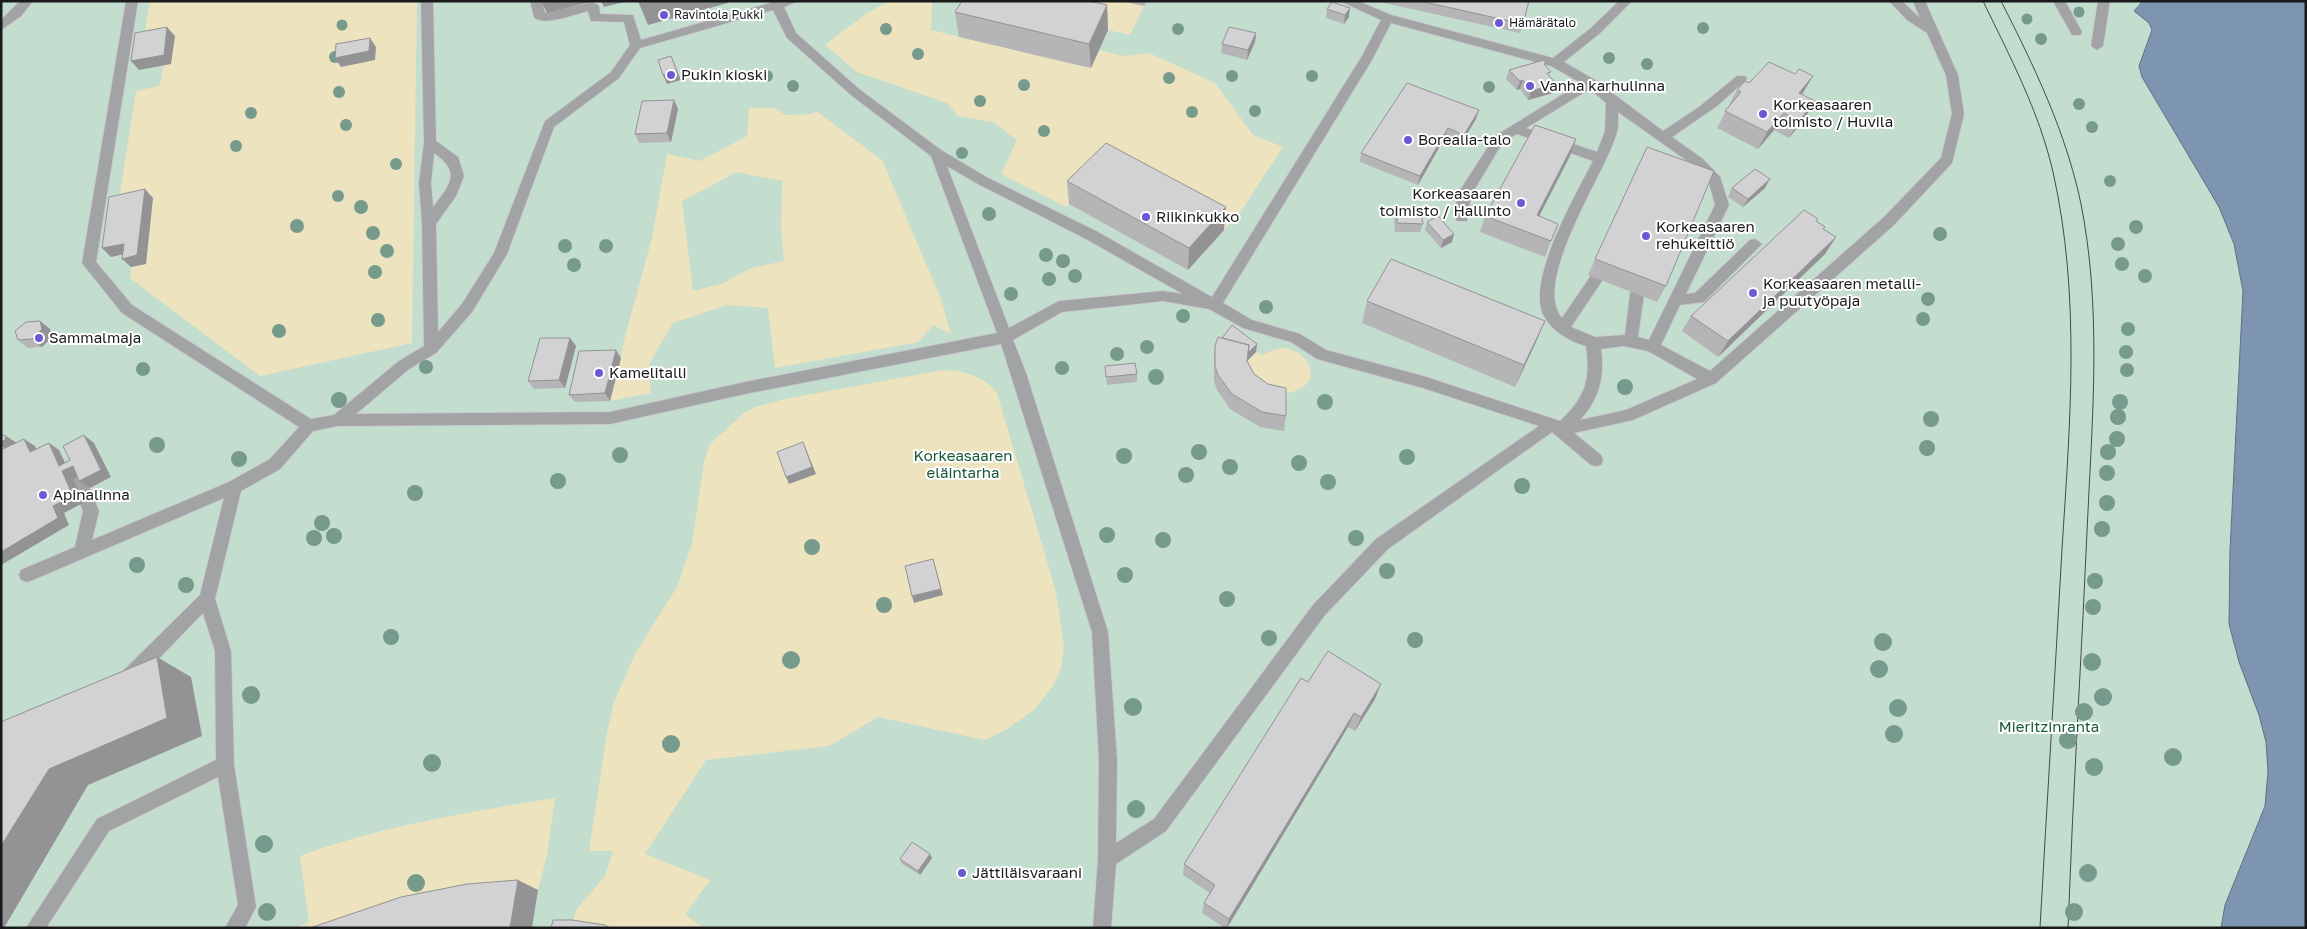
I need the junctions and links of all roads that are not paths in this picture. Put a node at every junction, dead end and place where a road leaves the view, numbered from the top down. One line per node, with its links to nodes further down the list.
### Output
1 (27, 1): 15 (street)
2 (132, 1): 44 (street)
3 (427, 1): 26 (street)
4 (536, 1): 18 (street)
5 (792, 1): 12 (street)
6 (1346, 1): 13 (street)
7 (1626, 1): 20 (street)
8 (1895, 1): 16 (street)
9 (1919, 1): 16 (street)
10 (2059, 1): 17 (street)
11 (2104, 1): 19 (street)
12 (775, 3): 18 (street); 27 (street)
13 (1361, 3): 14 (street)
14 (1388, 18): 20 (street); 35 (street)
15 (1, 26)
16 (1933, 32): 42 (street)
17 (2076, 32)
18 (636, 44): 41 (street)
19 (2097, 46)
20 (1555, 63): 22 (street)
21 (1741, 79): 25 (street)
22 (1591, 83): 23 (street); 24 (street)
23 (1612, 101): 25 (street); 28 (street)
24 (1516, 129): 28 (street); 29 (street)
25 (1662, 137): 34 (street)
26 (430, 143): 30 (street); 30 (street)
27 (936, 153): 35 (street); 37 (street)
28 (1600, 158): 36 (street)
29 (1462, 217)
30 (429, 223): 41 (street)
31 (1755, 244): 34 (street)
32 (1597, 278): 36 (street)
33 (1637, 294): 38 (street)
34 (1676, 300): 40 (street)
35 (1215, 304): 37 (street); 45 (street)
36 (1562, 329): 39 (street)
37 (1006, 337): 43 (street); 54 (street)
38 (1631, 340): 39 (street); 40 (street)
39 (1593, 343): 45 (street)
40 (1653, 347): 42 (street)
41 (431, 349): 43 (street)
42 (1710, 380): 45 (street)
43 (338, 420): 44 (street)
44 (309, 426): 48 (street)
45 (1556, 427): 46 (street); 54 (street)
46 (1596, 460)
47 (77, 476): 49 (street)
48 (234, 487): 49 (street); 51 (street)
49 (82, 551): 50 (street)
50 (27, 575)
51 (207, 599): 52 (street); 53 (street)
52 (115, 691)
53 (225, 765): 55 (street); 56 (street)
54 (1107, 859): 57 (street)
55 (35, 928)
56 (234, 928)
57 (1102, 928)

